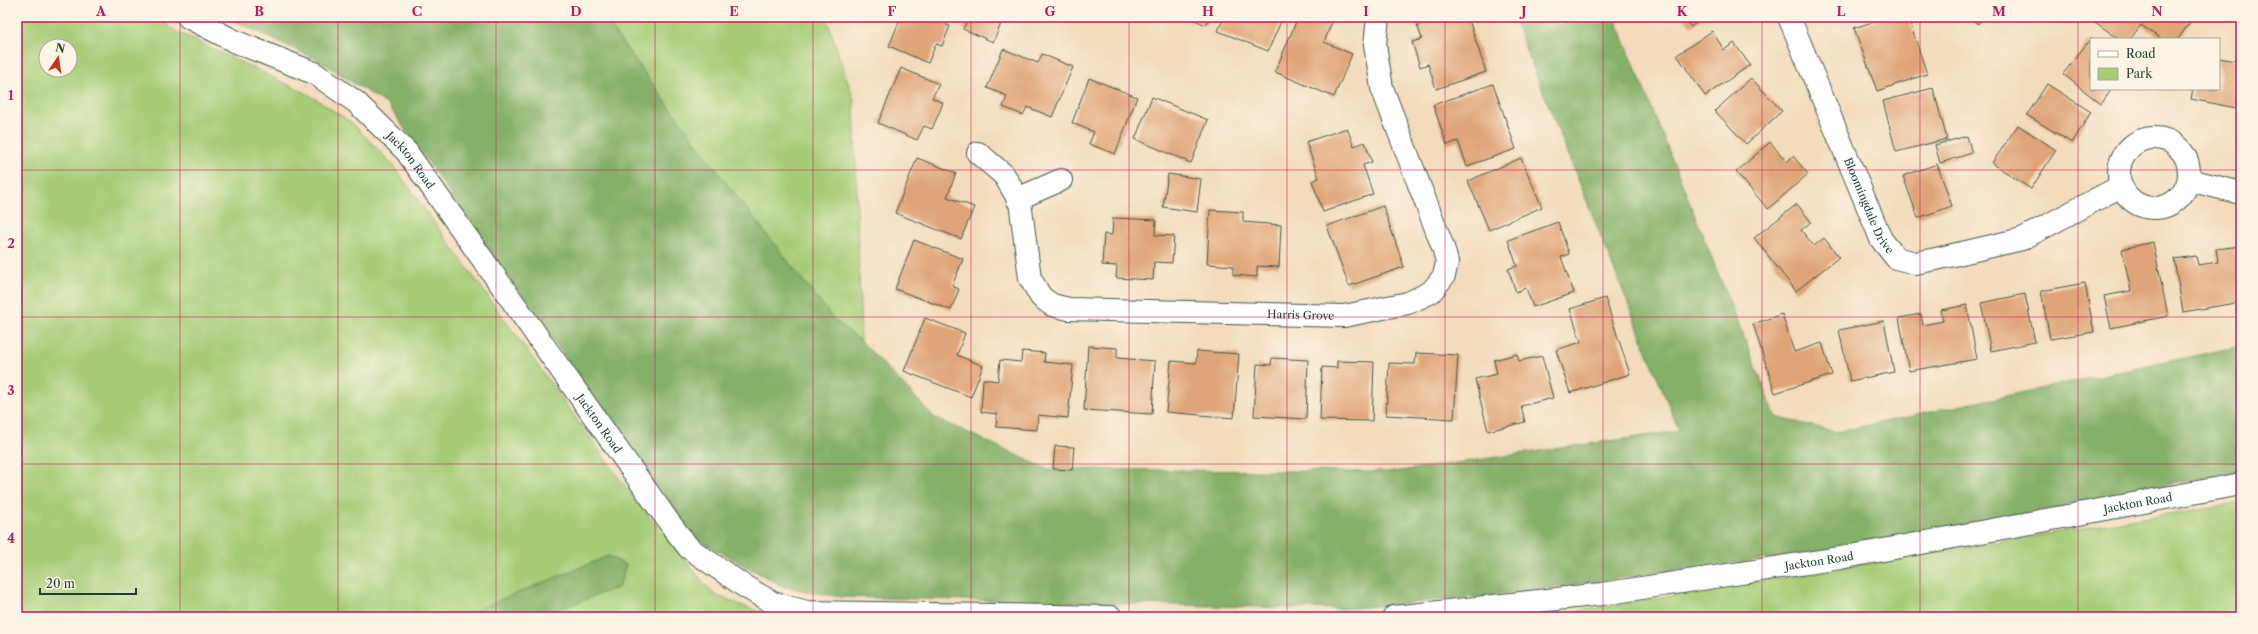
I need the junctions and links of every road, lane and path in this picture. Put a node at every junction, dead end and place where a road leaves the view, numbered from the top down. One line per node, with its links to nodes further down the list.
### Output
1 (188, 17): 11 (street, Jackton Road)
2 (1378, 17): 9 (street, Harris Grove)
3 (1789, 17): 7 (street, Bloomingdale Drive)
4 (978, 153): 9 (street, Harris Grove)
5 (1061, 180): 9 (street)
6 (2188, 180): 7 (street); 7 (street); 8 (street)
7 (2122, 186)
8 (2241, 193)
9 (1017, 199)
10 (2241, 484): 12 (street, Jackton Road)
11 (1111, 617)
12 (1394, 617)

